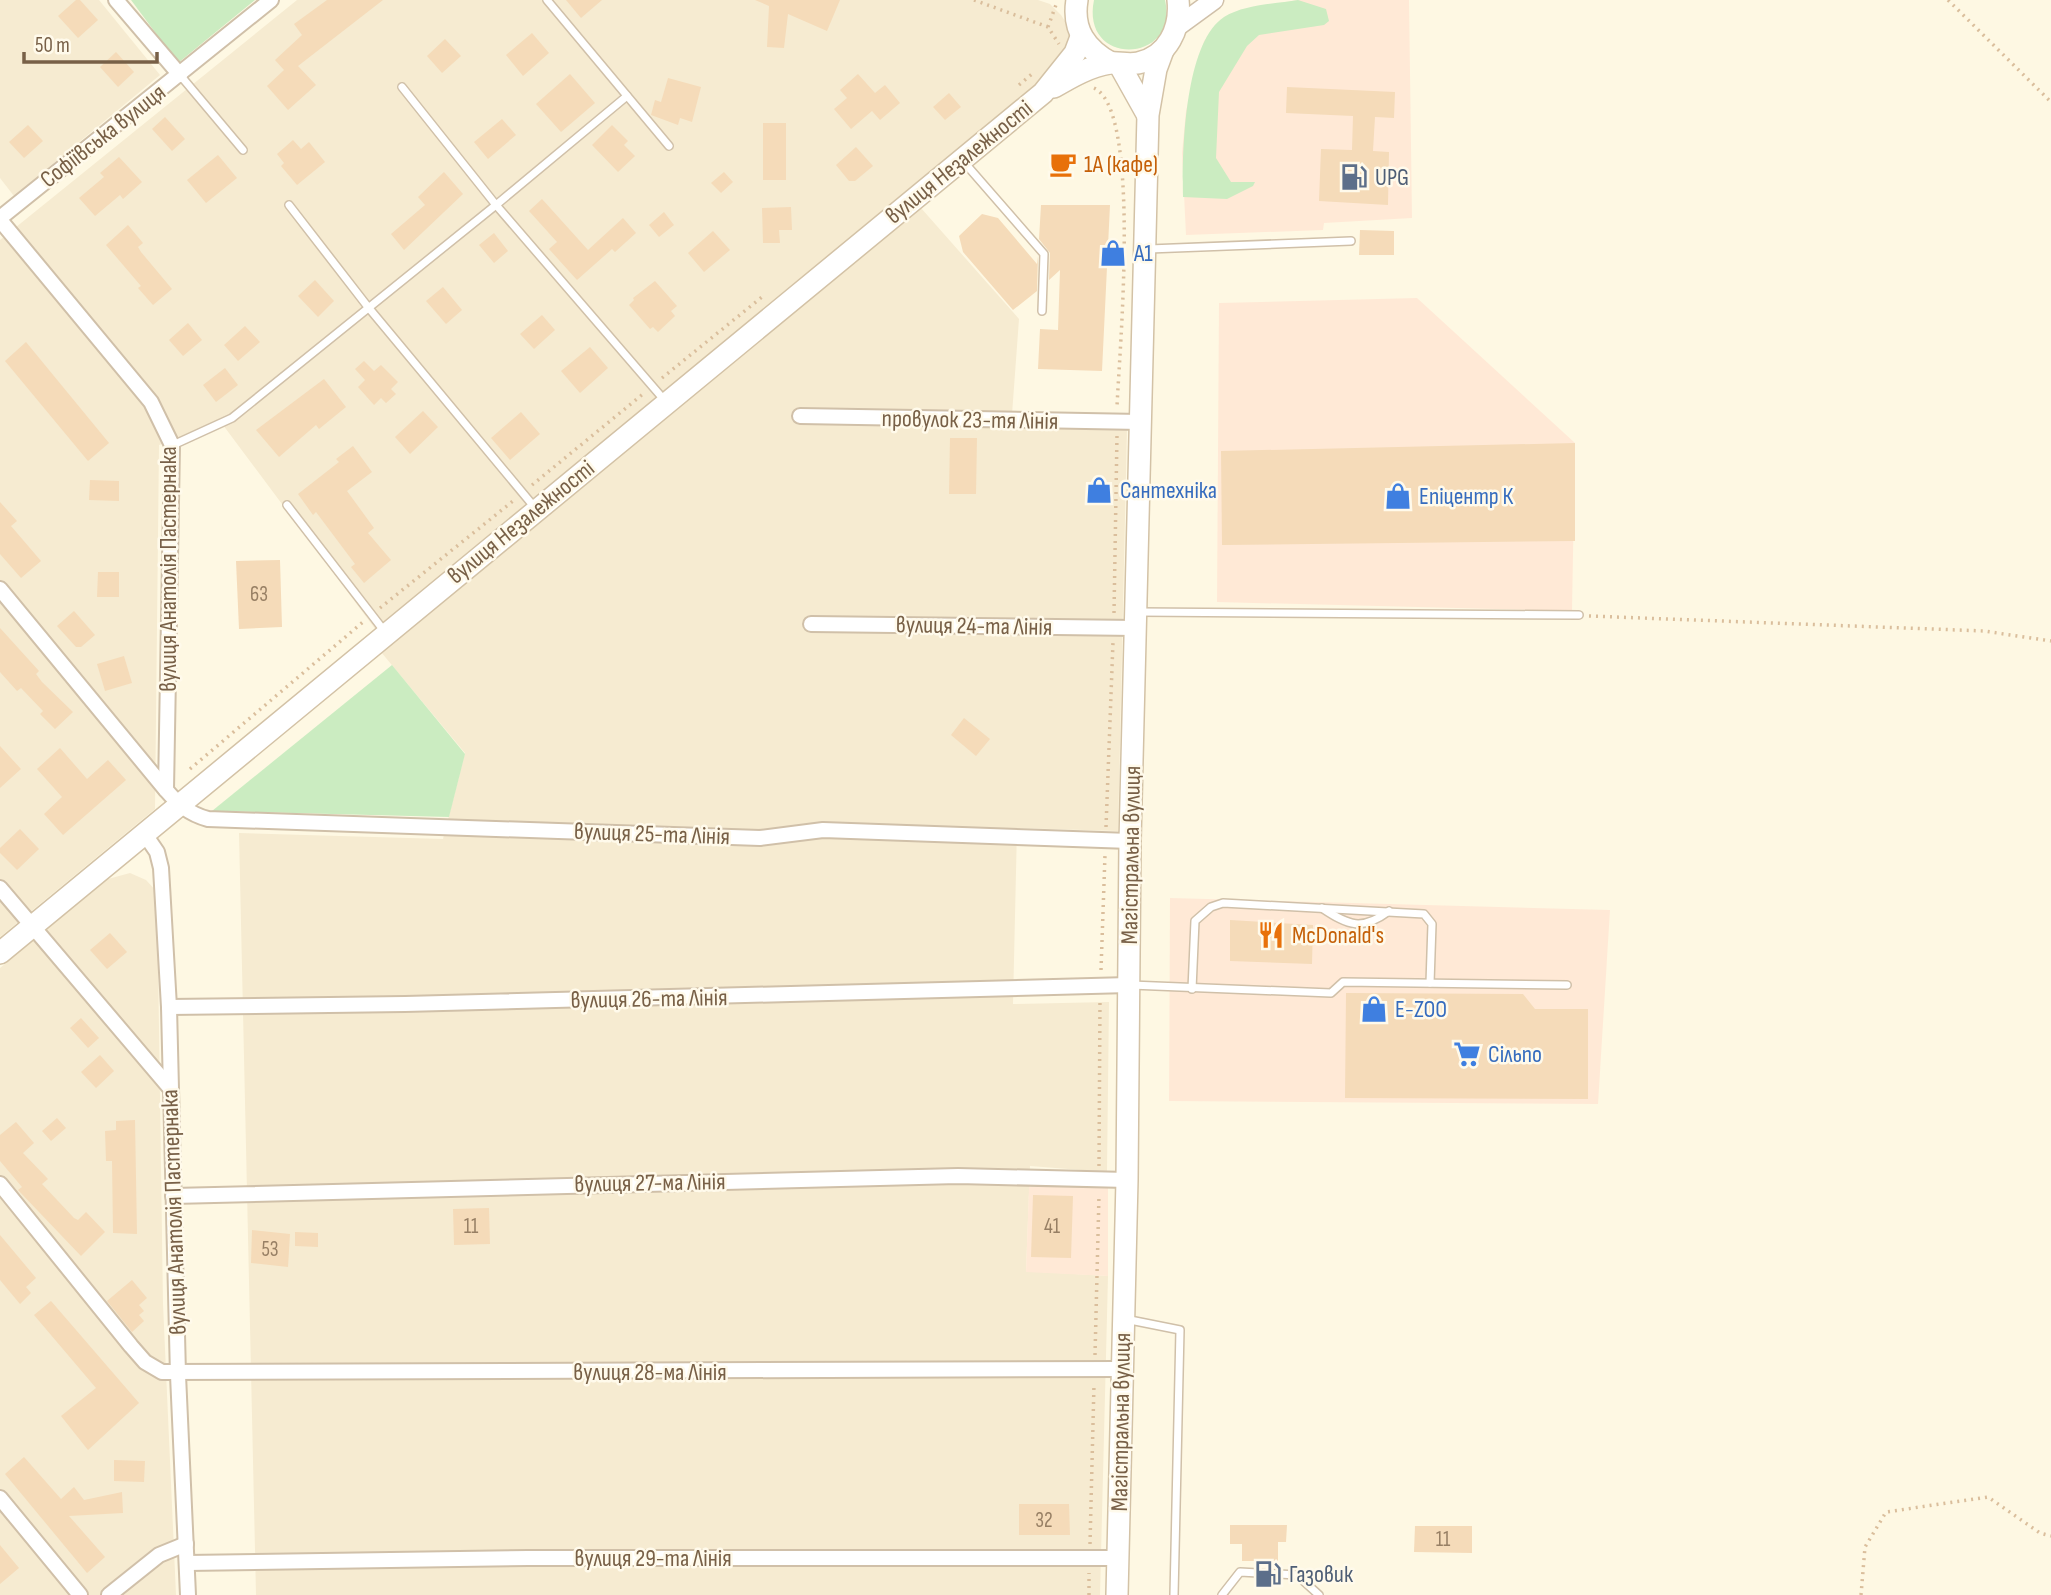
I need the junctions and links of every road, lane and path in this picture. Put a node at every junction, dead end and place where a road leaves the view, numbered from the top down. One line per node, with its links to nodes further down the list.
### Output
1 (116, 0): 16 (street)
2 (271, 0): 16 (street, Софіївська вулиця)
3 (547, 0): 21 (lane)
4 (974, 0): 9 (path)
5 (1178, 0): 10 (main road)
6 (1214, 0): 10 (street)
7 (1948, 0): 22 (path)
8 (1069, 2): 9 (path); 11 (main road)
9 (1048, 27): 12 (path)
10 (1177, 27): 13 (main road, Магістральна вулиця)
11 (1082, 37): 14 (main road); 20 (main road)
12 (1059, 50)
13 (1163, 50): 14 (main road); 23 (main road, Магістральна вулиця)
14 (1115, 63): 20 (main road); 23 (main road)
15 (1041, 66): 19 (path)
16 (180, 75): 25 (lane); 29 (street, Софіївська вулиця)
17 (402, 87): 28 (lane)
18 (1088, 87): 37 (path)
19 (1015, 89)
20 (1043, 93): 26 (main road, вулиця Незалежності)
21 (627, 96): 24 (lane); 28 (lane)
22 (2051, 102)
23 (1147, 115): 31 (main road, Магістральна вулиця)
24 (668, 146)
25 (243, 150)
26 (962, 160): 34 (lane); 35 (main road, вулиця Незалежності)
27 (289, 205): 33 (lane)
28 (496, 205): 33 (lane); 35 (lane)
29 (0, 219): 39 (street, вулиця Анатолія Пастернака)
30 (1351, 241): 31 (lane)
31 (1144, 249): 38 (main road, Магістральна вулиця)
32 (772, 289): 35 (path)
33 (368, 307): 39 (lane); 40 (lane)
34 (1042, 311)
35 (659, 394): 40 (path); 42 (main road, вулиця Незалежності)
36 (800, 416): 37 (street, провулок 23-тя Лінія)
37 (1117, 422): 38 (street, провулок 23-тя Лінія); 48 (path)
38 (1140, 422): 46 (main road, Магістральна вулиця)
39 (172, 445): 51 (street, вулиця Анатолія Пастернака)
40 (522, 493): 42 (lane); 44 (path)
41 (287, 505): 44 (lane)
42 (537, 510): 49 (main road, вулиця Незалежності)
43 (0, 589): 51 (street)
44 (372, 615): 49 (lane); 51 (path)
45 (1579, 615): 46 (lane); 50 (path)
46 (1136, 620): 48 (street, вулиця 24-та Лінія); 54 (main road, Магістральна вулиця)
47 (811, 624): 48 (street, вулиця 24-та Лінія)
48 (1113, 628): 53 (path)
49 (386, 632): 51 (main road, вулиця Незалежності)
50 (2051, 641)
51 (172, 797): 52 (main road, вулиця Незалежності); 53 (street, вулиця 25-та Лінія)
52 (144, 833): 58 (main road, вулиця Незалежності); 65 (street, вулиця Анатолія Пастернака)
53 (1106, 840): 54 (street, вулиця 25-та Лінія); 61 (path)
54 (1130, 841): 62 (main road, Магістральна вулиця)
55 (0, 888): 58 (street)
56 (1321, 908): 57 (lane); 57 (lane); 64 (lane)
57 (1390, 911): 60 (lane)
58 (32, 926): 59 (main road, вулиця Незалежності); 66 (street)
59 (0, 953)
60 (1430, 983): 63 (lane); 64 (lane)
61 (1101, 984): 62 (street, вулиця 26-та Лінія); 65 (street, вулиця 26-та Лінія); 67 (path)
62 (1129, 985): 64 (lane); 68 (main road, Магістральна вулиця)
63 (1567, 985)
64 (1192, 989)
65 (169, 1007): 66 (street, вулиця Анатолія Пастернака)
66 (170, 1088): 70 (street, вулиця Анатолія Пастернака)
67 (1099, 1179): 68 (street, вулиця 27-ма Лінія); 70 (street, вулиця 27-ма Лінія); 72 (path)
68 (1127, 1180): 71 (main road, Магістральна вулиця)
69 (0, 1184): 74 (street)
70 (173, 1196): 74 (street, вулиця Анатолія Пастернака)
71 (1124, 1319): 73 (main road, Магістральна вулиця); 86 (lane)
72 (1095, 1369): 73 (street, вулиця 28-ма Лінія); 74 (street, вулиця 28-ма Лінія); 78 (path)
73 (1122, 1369): 79 (main road, Магістральна вулиця)
74 (178, 1375): 77 (street, вулиця Анатолія Пастернака)
75 (0, 1498): 81 (street)
76 (2051, 1536): 89 (path)
77 (186, 1544): 80 (street, вулиця Анатолія Пастернака); 82 (street)
78 (1089, 1558): 79 (street, вулиця 29-та Лінія); 80 (street, вулиця 29-та Лінія); 84 (path)
79 (1118, 1558): 85 (main road, Магістральна вулиця)
80 (187, 1563): 83 (street, вулиця Анатолія Пастернака)
81 (80, 1595)
82 (109, 1595)
83 (188, 1595)
84 (1089, 1595)
85 (1117, 1595)
86 (1174, 1595)
87 (1222, 1595): 88 (lane)
88 (1320, 1595)
89 (1861, 1595)

